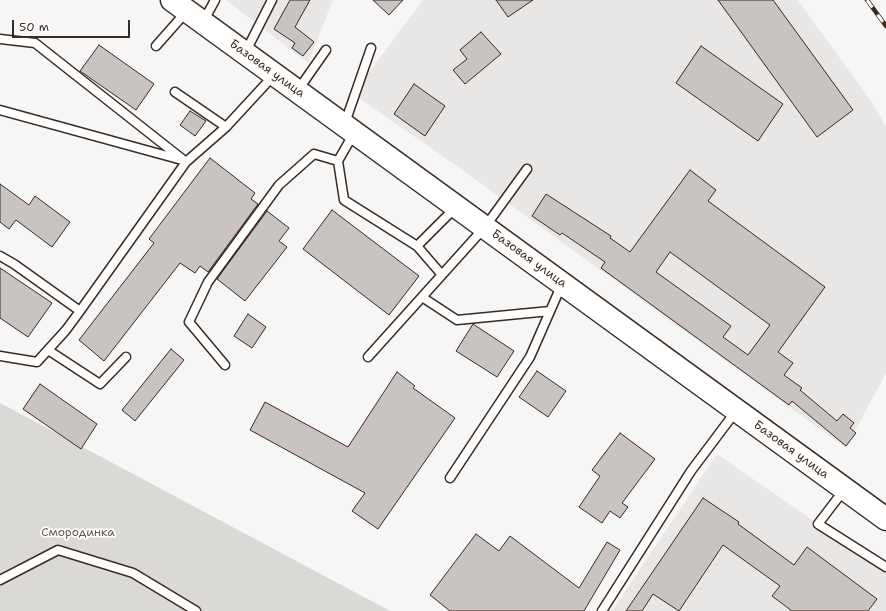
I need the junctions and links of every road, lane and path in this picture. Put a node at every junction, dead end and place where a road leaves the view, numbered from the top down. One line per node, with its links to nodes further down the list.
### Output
1 (215, 0): 3 (lane)
2 (272, 0): 8 (lane)
3 (188, 11): 5 (lane); 8 (main road, Базовая улица)
4 (0, 39): 16 (lane)
5 (156, 46)
6 (371, 48): 14 (lane)
7 (326, 50): 10 (lane)
8 (245, 52): 9 (main road, Базовая улица)
9 (274, 74): 10 (main road, Базовая улица); 13 (lane)
10 (298, 91): 14 (main road, Базовая улица)
11 (175, 92): 13 (lane)
12 (0, 110): 16 (lane)
13 (226, 127): 16 (lane)
14 (349, 128): 15 (lane); 18 (main road, Базовая улица)
15 (338, 161): 20 (lane); 31 (lane)
16 (186, 162): 25 (lane)
17 (527, 169): 19 (lane)
18 (456, 206): 19 (main road, Базовая улица); 20 (lane)
19 (486, 227): 22 (lane); 23 (main road, Базовая улица)
20 (417, 246): 22 (lane)
21 (0, 256): 25 (lane)
22 (442, 275): 24 (lane)
23 (562, 283): 26 (lane); 32 (main road, Базовая улица)
24 (422, 297): 26 (lane); 29 (lane)
25 (80, 311): 27 (lane)
26 (550, 311): 33 (lane)
27 (48, 350): 28 (lane); 30 (lane)
28 (0, 356)
29 (368, 356)
30 (126, 357)
31 (225, 364)
32 (737, 410): 34 (main road, Базовая улица); 39 (lane)
33 (450, 478)
34 (845, 489): 35 (main road, Базовая улица); 36 (lane)
35 (886, 519)
36 (886, 567)
37 (0, 580): 38 (lane)
38 (196, 611)
39 (602, 611)

